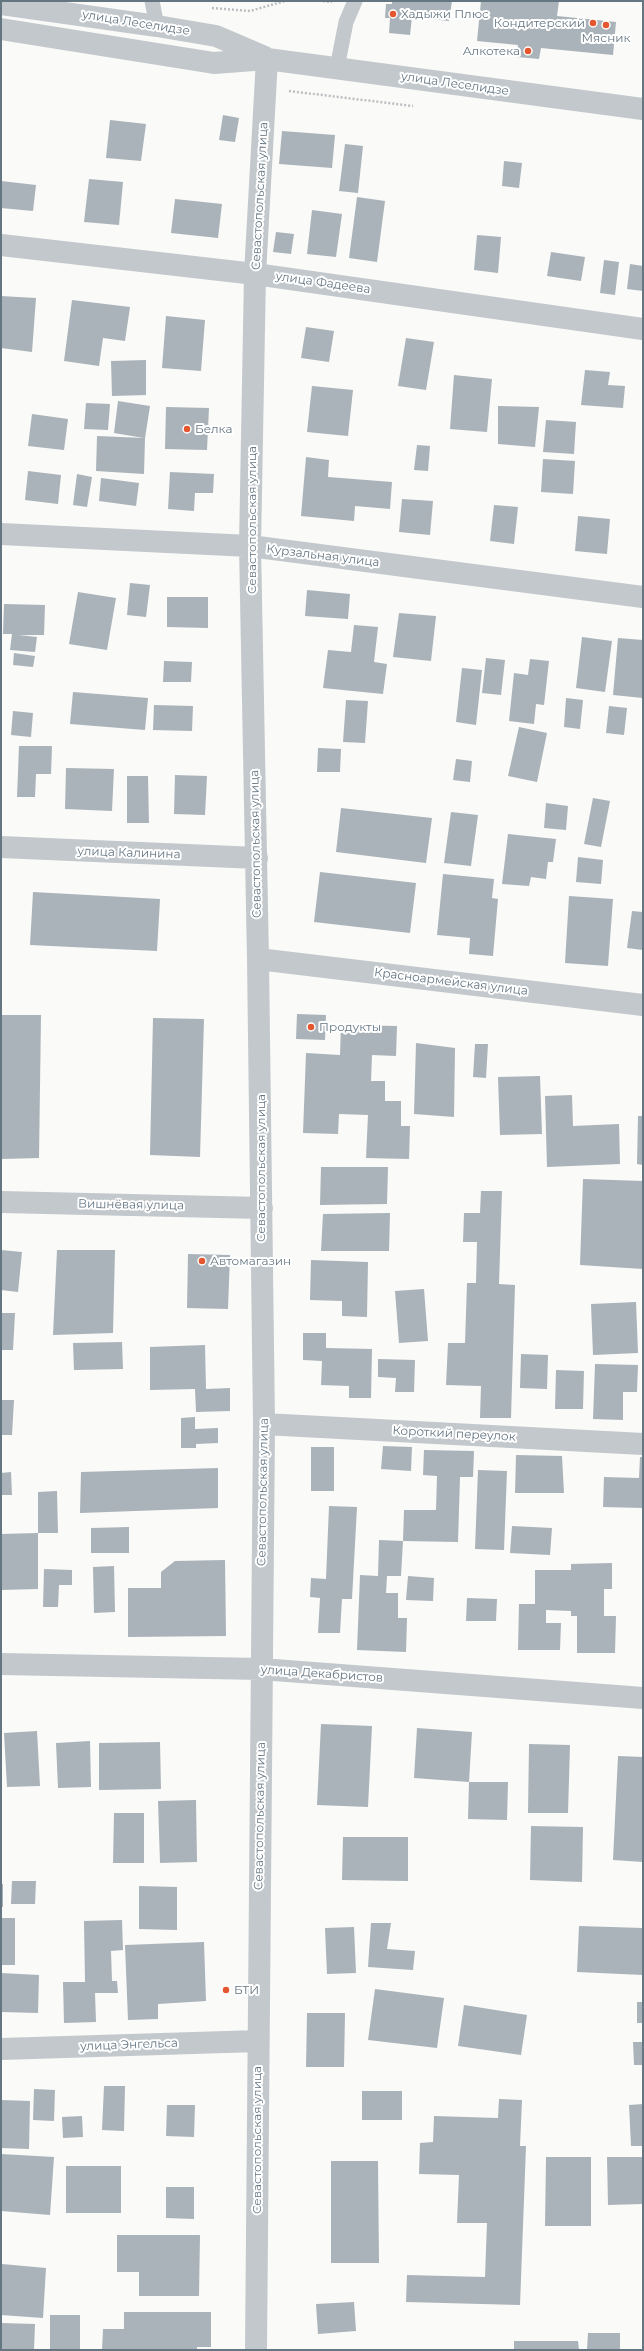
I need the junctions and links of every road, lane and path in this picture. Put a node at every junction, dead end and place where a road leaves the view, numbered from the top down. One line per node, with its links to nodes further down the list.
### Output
1 (152, 1): 6 (lane)
2 (285, 1): 5 (path)
3 (355, 1): 9 (lane)
4 (1, 4): 6 (street, улица Леселидзе)
5 (204, 7)
6 (157, 26): 8 (street, улица Леселидзе)
7 (1, 29): 8 (street, улица Леселидзе)
8 (268, 59): 9 (street, улица Леселидзе); 12 (street, Севастопольская улица)
9 (337, 68): 10 (street, улица Леселидзе)
10 (643, 109)
11 (1, 245): 12 (street, улица Фадеева)
12 (255, 274): 13 (street, улица Фадеева); 15 (street, Севастопольская улица)
13 (643, 330)
14 (1, 534): 15 (street, Курзальная улица)
15 (250, 546): 16 (street, Курзальная улица); 18 (street, Севастопольская улица)
16 (643, 596)
17 (1, 847): 18 (street, улица Калинина)
18 (256, 858): 19 (street, Севастопольская улица)
19 (258, 958): 20 (street, Красноармейская улица); 22 (street, Севастопольская улица)
20 (643, 1005)
21 (1, 1202): 22 (street, Вишнёвая улица)
22 (262, 1208): 23 (street, Севастопольская улица)
23 (264, 1424): 24 (street, Короткий переулок); 26 (street, Севастопольская улица)
24 (643, 1444)
25 (1, 1664): 26 (street, улица Декабристов)
26 (261, 1669): 27 (street, улица Декабристов); 28 (street, Севастопольская улица)
27 (643, 1698)
28 (258, 2041): 29 (street, улица Энгельса); 30 (street, Севастопольская улица)
29 (1, 2049)
30 (256, 2350)

